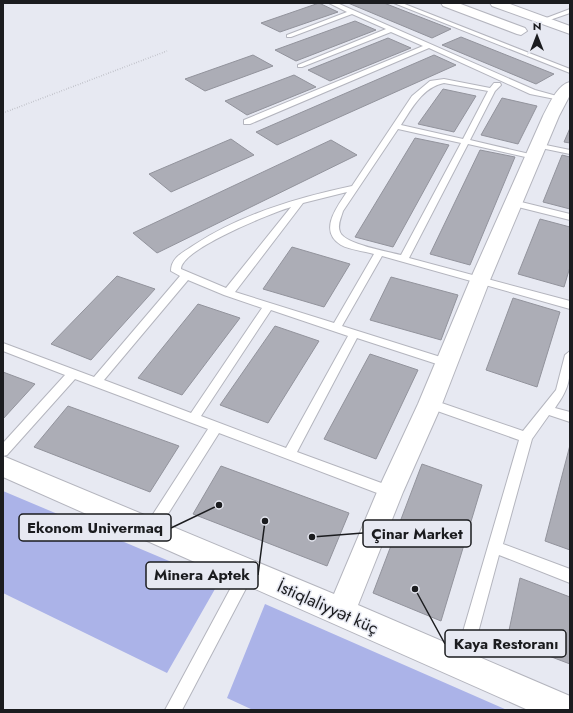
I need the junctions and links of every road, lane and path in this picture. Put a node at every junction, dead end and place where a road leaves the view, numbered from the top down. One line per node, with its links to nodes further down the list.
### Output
1 (332, 3): 6 (lane)
2 (397, 3): 15 (lane)
3 (447, 3): 10 (street)
4 (496, 3): 7 (street)
5 (570, 11): 7 (lane)
6 (353, 12): 9 (lane); 11 (lane)
7 (544, 20): 8 (street)
8 (567, 27)
9 (392, 29): 12 (lane); 14 (lane)
10 (521, 31)
11 (289, 36)
12 (428, 46): 16 (lane); 20 (lane)
13 (167, 51): 19 (path)
14 (300, 66)
15 (570, 71)
16 (507, 80): 17 (lane); 18 (lane)
17 (492, 90): 21 (lane); 22 (lane)
18 (565, 92): 23 (street)
19 (3, 113)
20 (247, 122)
21 (396, 126): 22 (lane); 25 (lane)
22 (465, 141): 23 (lane); 30 (lane)
23 (536, 151): 24 (lane); 27 (street)
24 (570, 152)
25 (354, 188): 26 (lane); 29 (lane)
26 (299, 202): 31 (lane); 33 (lane)
27 (513, 203): 28 (lane); 32 (street)
28 (570, 217)
29 (380, 252): 30 (lane); 36 (lane)
30 (404, 259): 32 (lane)
31 (186, 275): 33 (lane); 42 (lane)
32 (480, 280): 34 (lane); 40 (street)
33 (228, 293): 35 (lane)
34 (570, 305)
35 (268, 307): 36 (lane); 46 (lane)
36 (336, 328): 37 (lane)
37 (354, 335): 40 (lane); 50 (lane)
38 (3, 347): 41 (lane)
39 (570, 355): 44 (lane)
40 (446, 363): 43 (street)
41 (73, 374): 42 (lane); 49 (lane)
42 (96, 382): 46 (lane)
43 (430, 404): 48 (lane); 52 (street)
44 (547, 410): 45 (lane); 48 (lane)
45 (570, 417)
46 (193, 419): 47 (lane)
47 (216, 428): 50 (lane); 53 (lane)
48 (526, 437): 54 (lane)
49 (3, 451)
50 (289, 455): 52 (lane)
51 (3, 466): 53 (street, İstiqlaliyyət küç)
52 (390, 492): 57 (street)
53 (151, 529): 55 (street, İstiqlaliyyət küç)
54 (495, 547): 56 (lane); 58 (lane)
55 (247, 572): 57 (street, İstiqlaliyyət küç); 59 (lane)
56 (570, 576)
57 (341, 612): 58 (street, İstiqlaliyyət küç)
58 (461, 666): 60 (street, İstiqlaliyyət küç)
59 (173, 710)
60 (566, 710)

